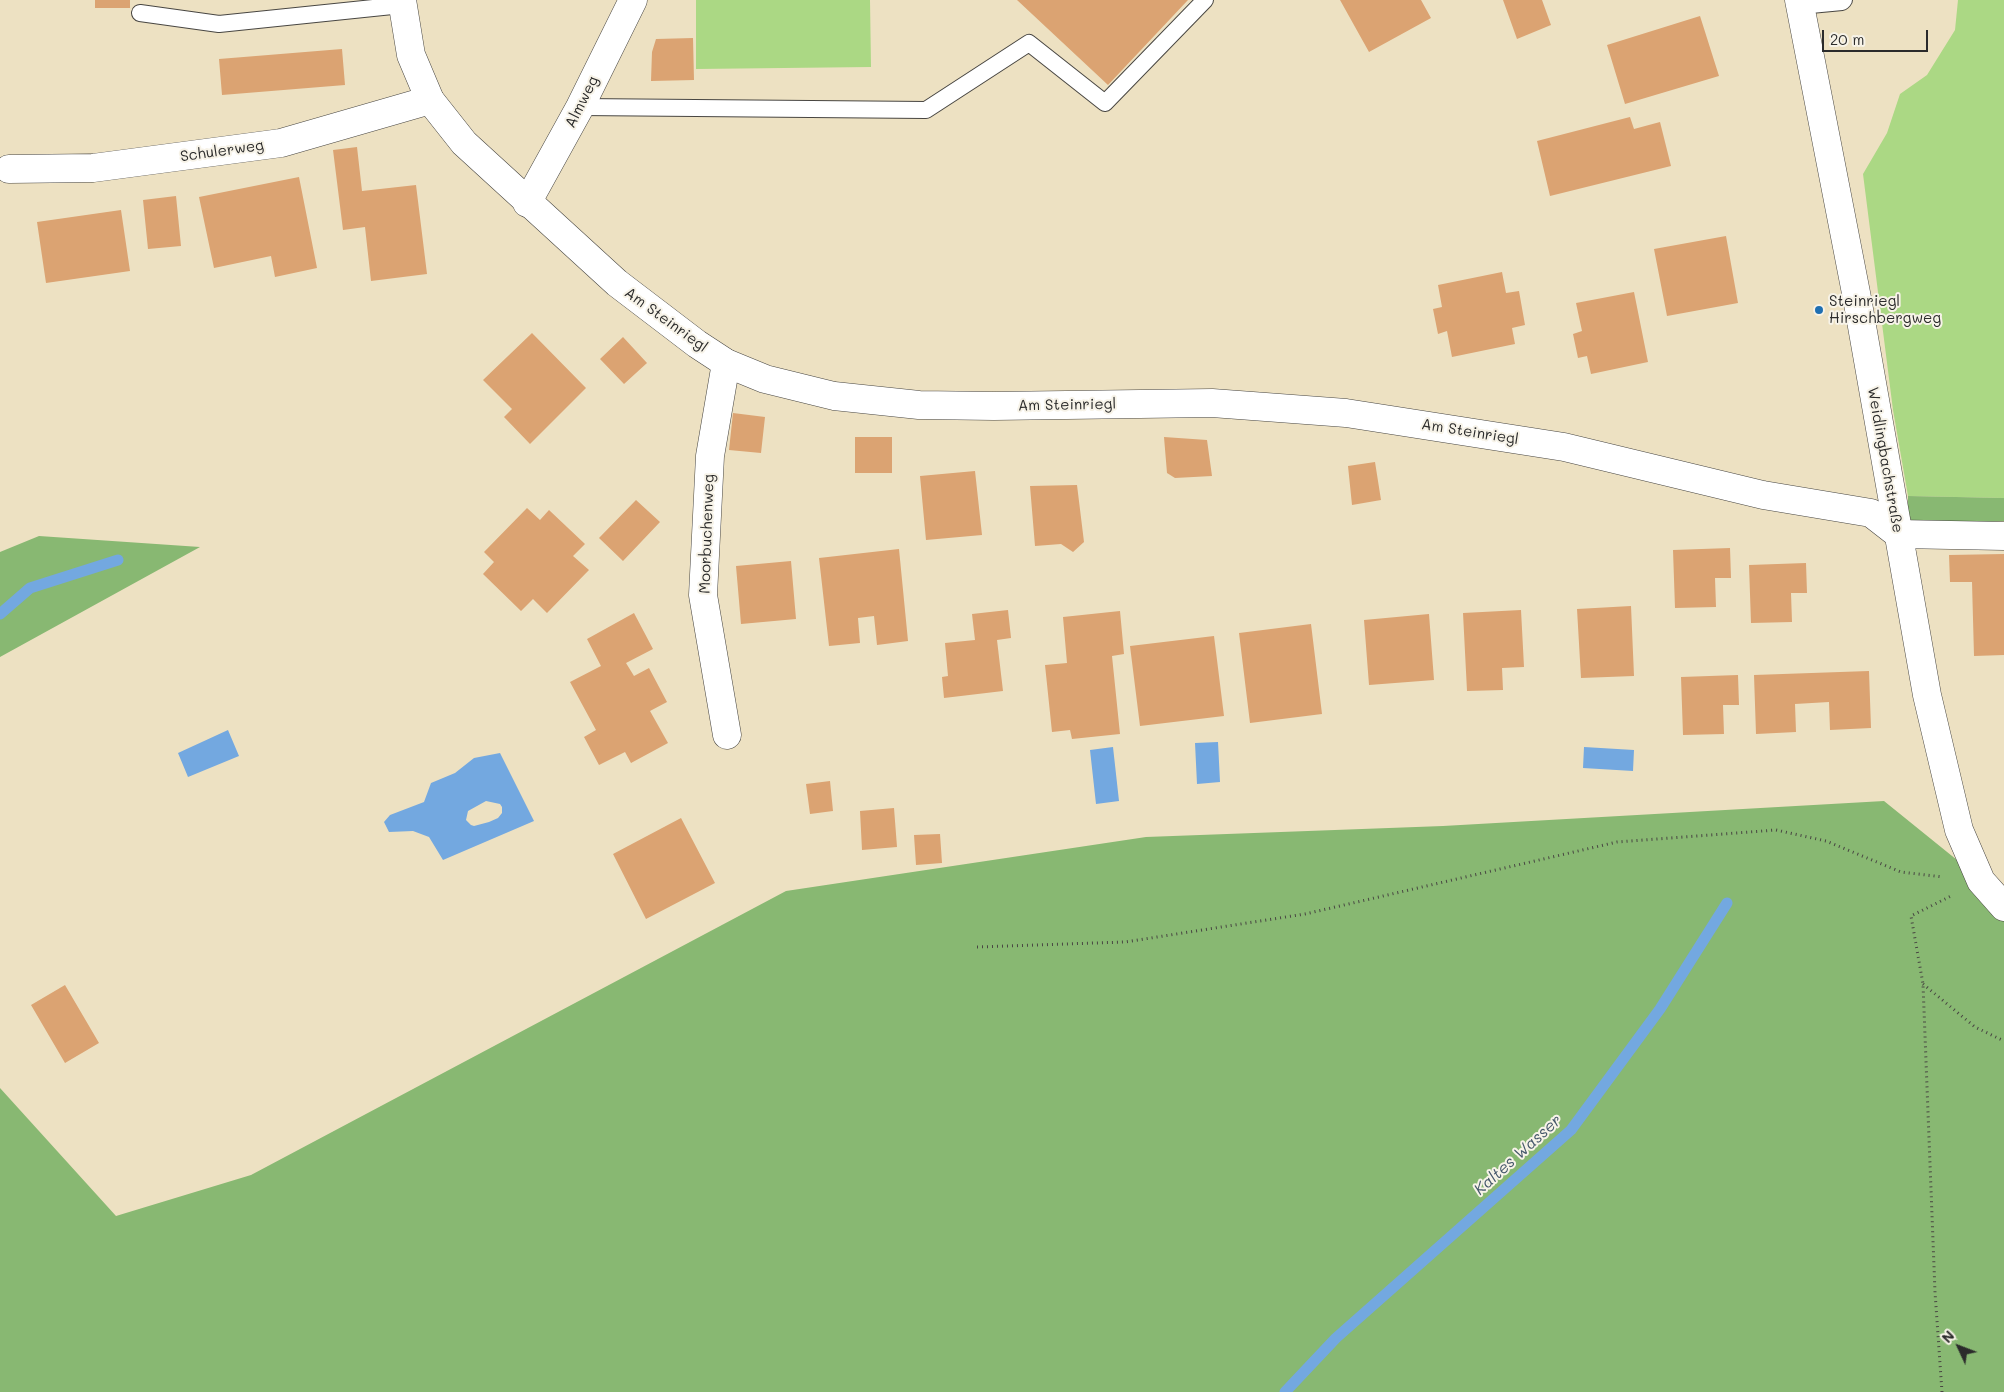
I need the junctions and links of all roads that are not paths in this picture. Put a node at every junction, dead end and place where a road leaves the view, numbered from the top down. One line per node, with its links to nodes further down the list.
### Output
1 (633, 0): 8 (street, Almweg)
2 (1205, 0): 8 (lane)
3 (1844, 0): 5 (lane)
4 (402, 2): 6 (lane); 7 (street, Am Steinriegl)
5 (1799, 3): 12 (street, Weidlingbachstraße)
6 (140, 13)
7 (430, 100): 9 (street, Schulerweg); 10 (street, Am Steinriegl)
8 (580, 107): 10 (street, Almweg)
9 (9, 169)
10 (527, 203): 11 (street, Am Steinriegl)
11 (726, 363): 12 (street, Am Steinriegl); 14 (street, Moorbuchenweg)
12 (1898, 534): 13 (street); 15 (street, Weidlingbachstraße)
13 (2004, 536)
14 (727, 735)
15 (2004, 907)

